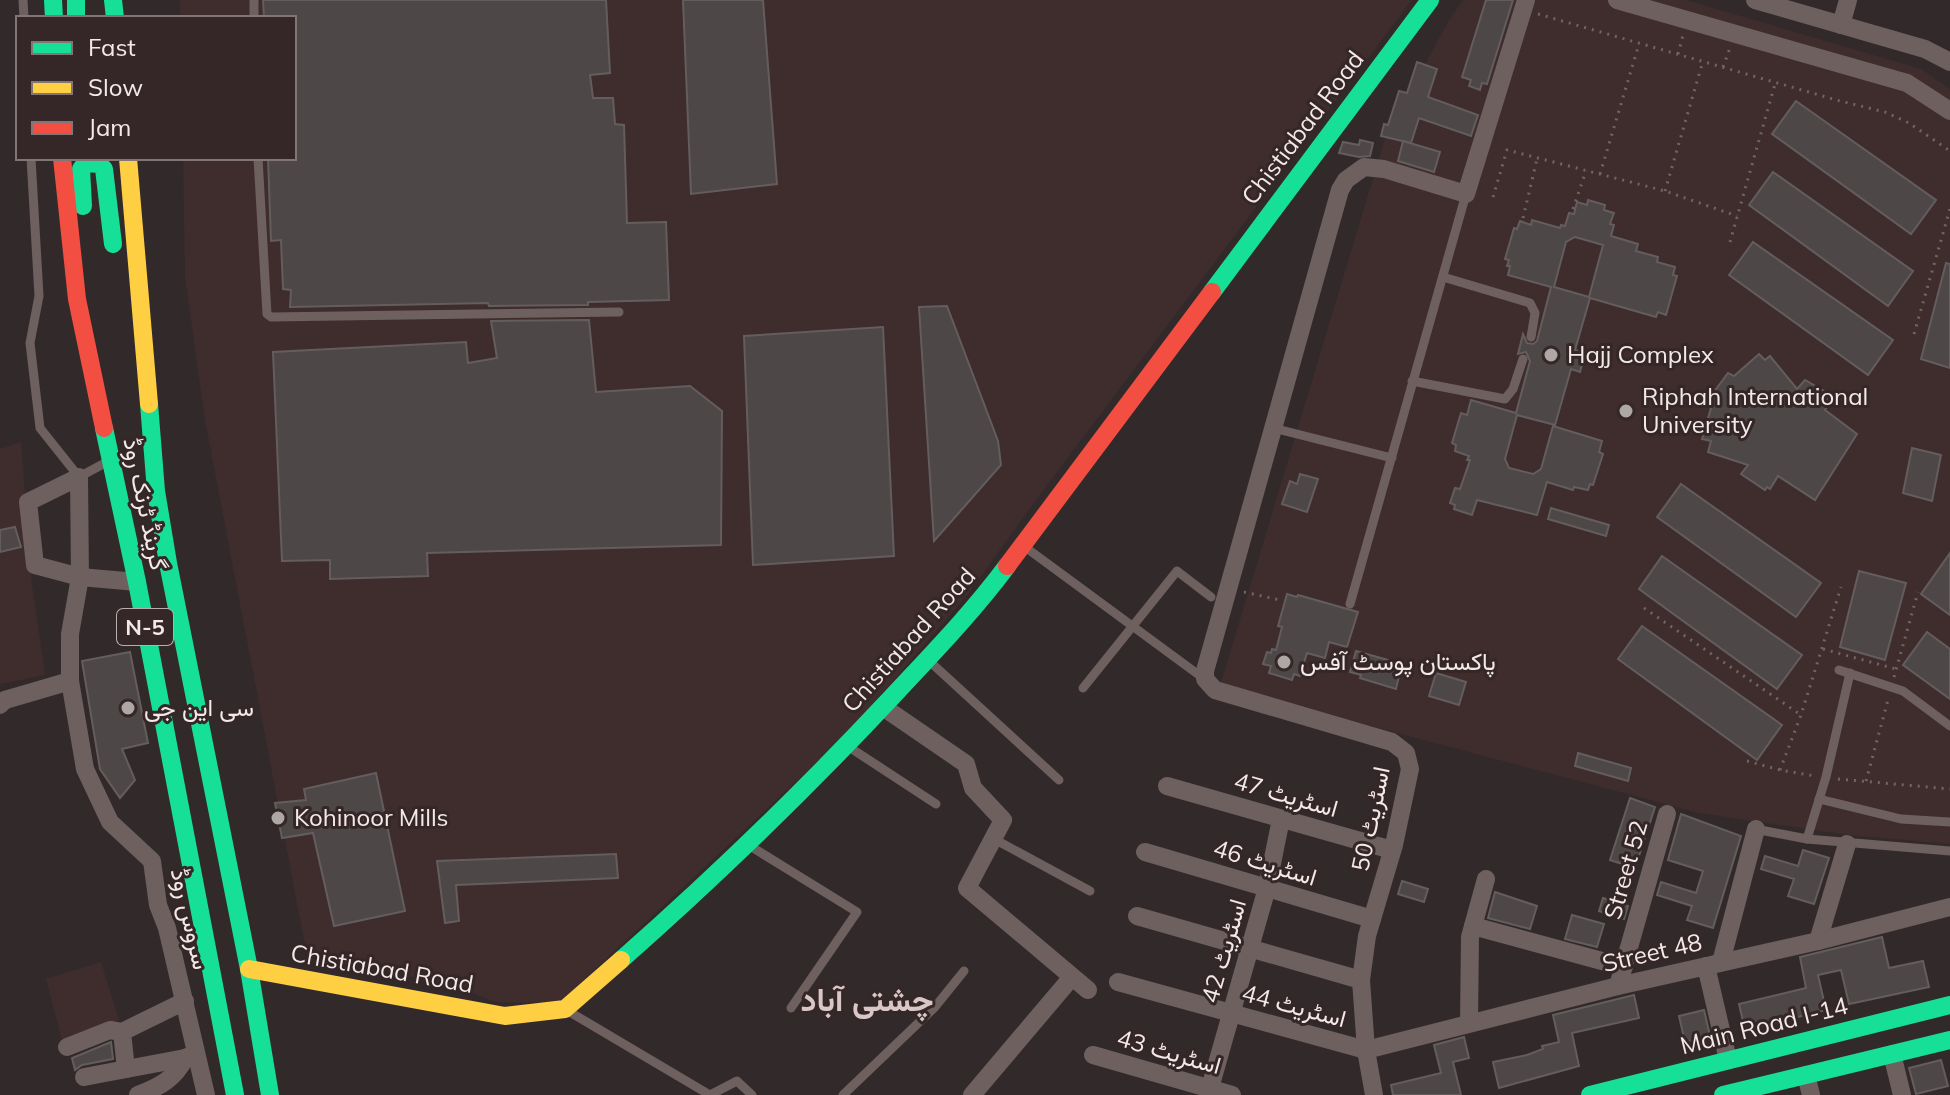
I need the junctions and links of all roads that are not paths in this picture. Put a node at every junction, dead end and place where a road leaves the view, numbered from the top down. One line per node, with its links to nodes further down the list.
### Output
1 (1430, 0): 26 (main road, Chistiabad Road)
2 (1617, 0): 8 (street)
3 (1755, 0): 6 (street)
4 (1848, 0): 6 (street)
5 (1524, 4): 13 (street)
6 (1841, 25): 7 (street)
7 (1949, 58)
8 (1950, 111)
9 (31, 160): 24 (lane)
10 (62, 160): 23 (main road, گرینڈ ٹرنک روڈ / N-5)
11 (128, 160): 25 (main road, گرینڈ ٹرنک روڈ / N-5)
12 (258, 160): 16 (lane)
13 (1466, 194): 15 (lane); 21 (street)
14 (115, 259): 23 (main road)
15 (1443, 277): 18 (lane); 20 (lane)
16 (619, 312)
17 (123, 322): 25 (main road)
18 (1531, 337)
19 (1523, 359): 20 (lane)
20 (1412, 381): 22 (lane)
21 (1273, 428): 22 (lane); 36 (street)
22 (1392, 458): 30 (lane)
23 (111, 459): 24 (lane); 28 (main road, گرینڈ ٹرنک روڈ / N-5)
24 (79, 477): 27 (street, سروس روڈ); 27 (street)
25 (156, 491): 67 (main road, گرینڈ ٹرنک روڈ / N-5)
26 (1022, 545): 31 (lane); 32 (main road, Chistiabad Road)
27 (80, 577): 28 (street); 35 (street, سروس روڈ)
28 (137, 582): 94 (main road, گرینڈ ٹرنک روڈ / N-5)
29 (1211, 597): 31 (lane)
30 (1350, 604)
31 (1132, 625): 36 (lane); 37 (lane)
32 (927, 659): 39 (main road, Chistiabad Road); 42 (lane)
33 (1839, 670): 34 (lane)
34 (1850, 673): 40 (lane); 44 (lane)
35 (70, 681): 38 (street); 74 (street, سروس روڈ)
36 (1210, 684): 54 (street, اسٹریٹ 50)
37 (1083, 688)
38 (0, 705)
39 (883, 707): 41 (main road, Chistiabad Road); 50 (street)
40 (1950, 726)
41 (847, 745): 45 (lane); 52 (main road, Chistiabad Road)
42 (1059, 780)
43 (1167, 786): 47 (street, اسٹریٹ 47)
44 (1819, 799): 48 (lane); 51 (lane)
45 (936, 804)
46 (1667, 814): 69 (street, Street 52)
47 (1281, 819): 54 (street, اسٹریٹ 47); 58 (street, اسٹریٹ 42)
48 (1950, 822)
49 (1752, 828): 51 (lane); 66 (street)
50 (994, 839): 59 (lane); 70 (street)
51 (1807, 839): 53 (lane)
52 (747, 844): 76 (lane); 77 (main road, Chistiabad Road)
53 (1847, 844): 55 (lane); 64 (street)
54 (1392, 850): 62 (street, اسٹریٹ 50)
55 (1950, 851)
56 (1145, 852): 58 (street, اسٹریٹ 46)
57 (1486, 879): 63 (street)
58 (1267, 888): 62 (street, اسٹریٹ 46); 65 (street, اسٹریٹ 42)
59 (1090, 891)
60 (1950, 907): 64 (street, Street 48)
61 (1137, 916): 65 (street)
62 (1372, 919): 71 (street, اسٹریٹ 50)
63 (1473, 926): 69 (street); 79 (street)
64 (1818, 941): 66 (street, Street 48)
65 (1249, 949): 71 (street); 78 (street, اسٹریٹ 42)
66 (1714, 964): 69 (street, Street 48); 87 (street)
67 (249, 969): 77 (main road, Chistiabad Road); 95 (main road, گرینڈ ٹرنک روڈ / N-5)
68 (964, 971): 98 (lane)
69 (1621, 976): 79 (street, Street 48)
70 (1072, 977): 73 (street); 99 (street)
71 (1361, 980): 83 (street, اسٹریٹ 50)
72 (1118, 982): 78 (street, اسٹریٹ 44)
73 (1088, 990)
74 (185, 1001): 80 (street); 85 (street, سروس روڈ)
75 (1950, 1005): 87 (main road, Main Road I-14)
76 (791, 1008)
77 (565, 1009): 96 (lane)
78 (1231, 1014): 83 (street, اسٹریٹ 44); 91 (street, اسٹریٹ 42)
79 (1469, 1023): 83 (street, Street 48)
80 (122, 1032): 82 (street); 88 (street)
81 (1950, 1040): 84 (main road)
82 (67, 1047)
83 (1366, 1050): 101 (street, اسٹریٹ 50)
84 (1892, 1054): 89 (main road); 105 (street)
85 (191, 1055): 88 (street); 92 (street); 93 (street, سروس روڈ)
86 (1093, 1055): 91 (street, اسٹریٹ 43)
87 (1728, 1060): 102 (main road, Main Road I-14)
88 (126, 1069): 90 (street)
89 (1806, 1075): 103 (main road); 104 (street)
90 (84, 1077)
91 (1209, 1092): 100 (street, اسٹریٹ 43)
92 (138, 1095)
93 (206, 1095)
94 (235, 1095)
95 (270, 1095)
96 (710, 1095): 97 (lane)
97 (752, 1095)
98 (843, 1095)
99 (972, 1095)
100 (1232, 1095)
101 (1374, 1095)
102 (1590, 1095)
103 (1723, 1095)
104 (1811, 1095)
105 (1902, 1095)

